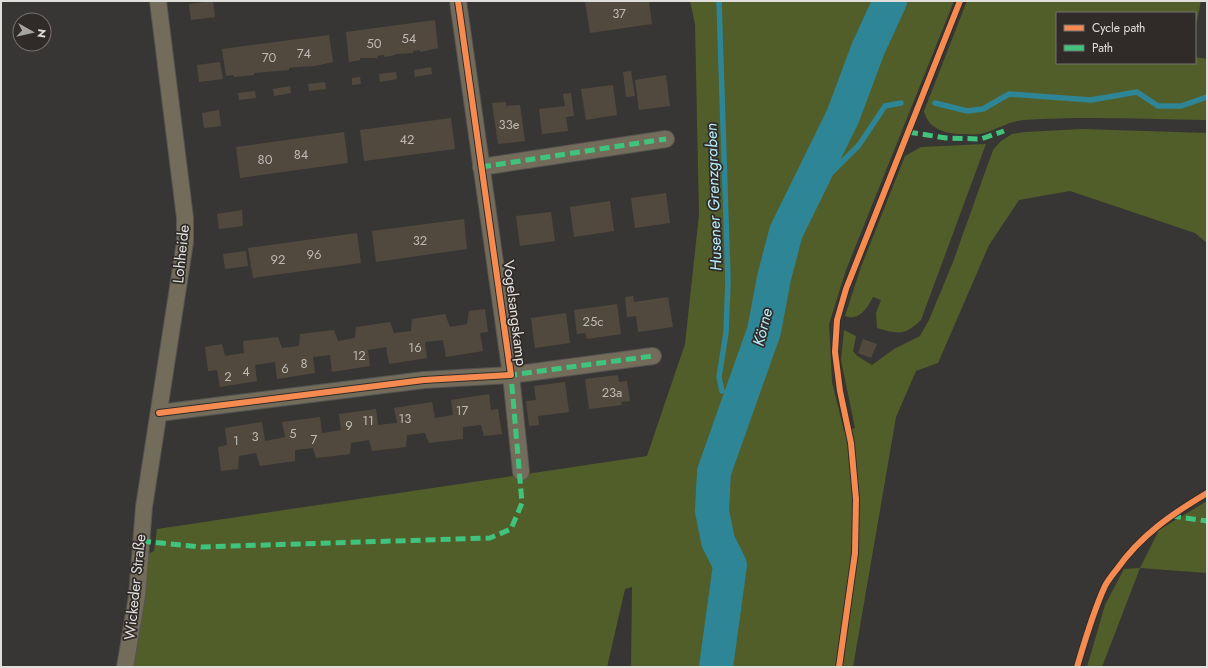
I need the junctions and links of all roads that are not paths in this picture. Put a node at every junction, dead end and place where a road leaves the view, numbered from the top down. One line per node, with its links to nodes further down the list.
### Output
1 (158, 1): 7 (street, Lohheide)
2 (458, 1): 4 (street, Vogelsangskamp)
3 (666, 139): 4 (street)
4 (481, 167): 6 (street, Vogelsangskamp)
5 (653, 356): 6 (street, Vogelsangskamp)
6 (511, 375): 7 (street, Vogelsangskamp); 8 (street, Vogelsangskamp)
7 (159, 413): 9 (street, Lohheide)
8 (521, 472)
9 (144, 507): 10 (street, Wickeder Straße)
10 (126, 667)

